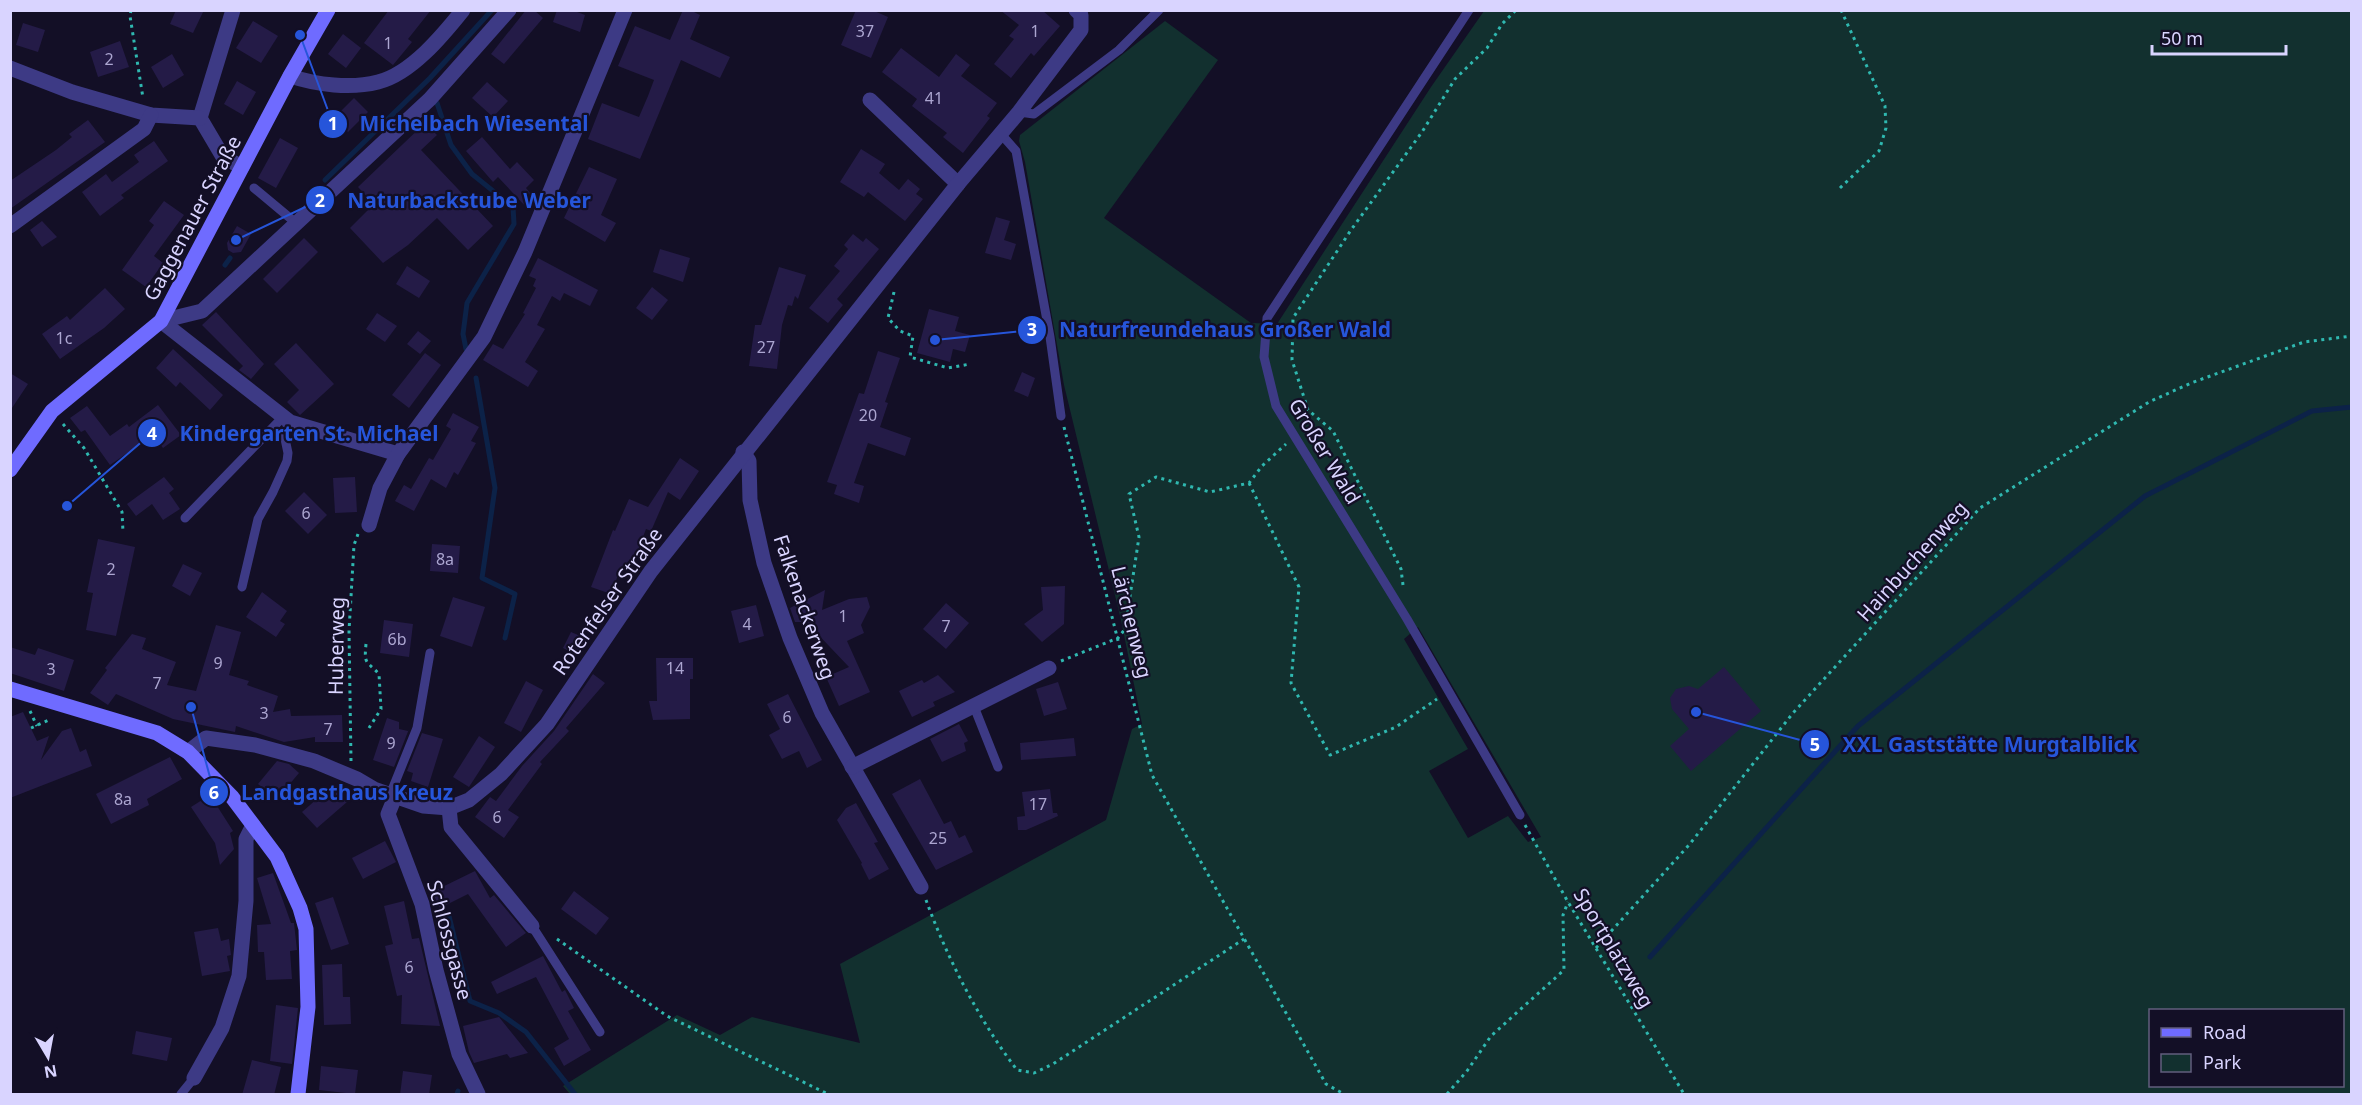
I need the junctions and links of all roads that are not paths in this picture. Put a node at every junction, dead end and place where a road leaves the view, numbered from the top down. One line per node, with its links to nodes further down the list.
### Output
1 (233, 10): 14 (street)
2 (328, 10): 10 (main road, Gaggenauer Straße)
3 (464, 10): 10 (street)
4 (509, 10): 19 (street)
5 (625, 10): 25 (street)
6 (1076, 10): 12 (street, Rotenfelser Straße)
7 (1159, 10): 12 (lane)
8 (1469, 10): 39 (lane, Großer Wald)
9 (10, 68): 13 (street)
10 (290, 76): 16 (main road, Gaggenauer Straße)
11 (870, 100): 17 (street)
12 (1019, 112): 15 (street, Rotenfelser Straße)
13 (146, 114): 14 (street); 20 (street)
14 (200, 118): 16 (street)
15 (1001, 135): 17 (street, Rotenfelser Straße); 22 (lane)
16 (242, 167): 21 (main road, Gaggenauer Straße)
17 (958, 184): 24 (street, Rotenfelser Straße)
18 (254, 188): 19 (lane)
19 (296, 223): 21 (street)
20 (10, 226)
21 (161, 321): 23 (street); 26 (main road, Gaggenauer Straße)
22 (1061, 416)
23 (286, 420): 25 (street); 27 (lane); 29 (lane)
24 (743, 452): 35 (street, Falkenackerweg); 38 (street, Rotenfelser Straße)
25 (398, 454): 28 (street)
26 (10, 470)
27 (185, 518)
28 (369, 525)
29 (242, 587)
30 (430, 653): 37 (lane)
31 (1049, 668): 33 (street)
32 (10, 689): 34 (main road)
33 (974, 704): 35 (street); 36 (lane)
34 (188, 752): 37 (street); 40 (main road)
35 (852, 767): 41 (street, Falkenackerweg)
36 (998, 767)
37 (392, 796): 38 (street); 47 (street, Schlossgasse)
38 (449, 808): 42 (street)
39 (1520, 815)
40 (253, 825): 44 (street); 46 (main road)
41 (921, 887)
42 (532, 926): 43 (lane)
43 (600, 1032)
44 (194, 1078): 45 (lane)
45 (181, 1095)
46 (298, 1095)
47 (478, 1095)

